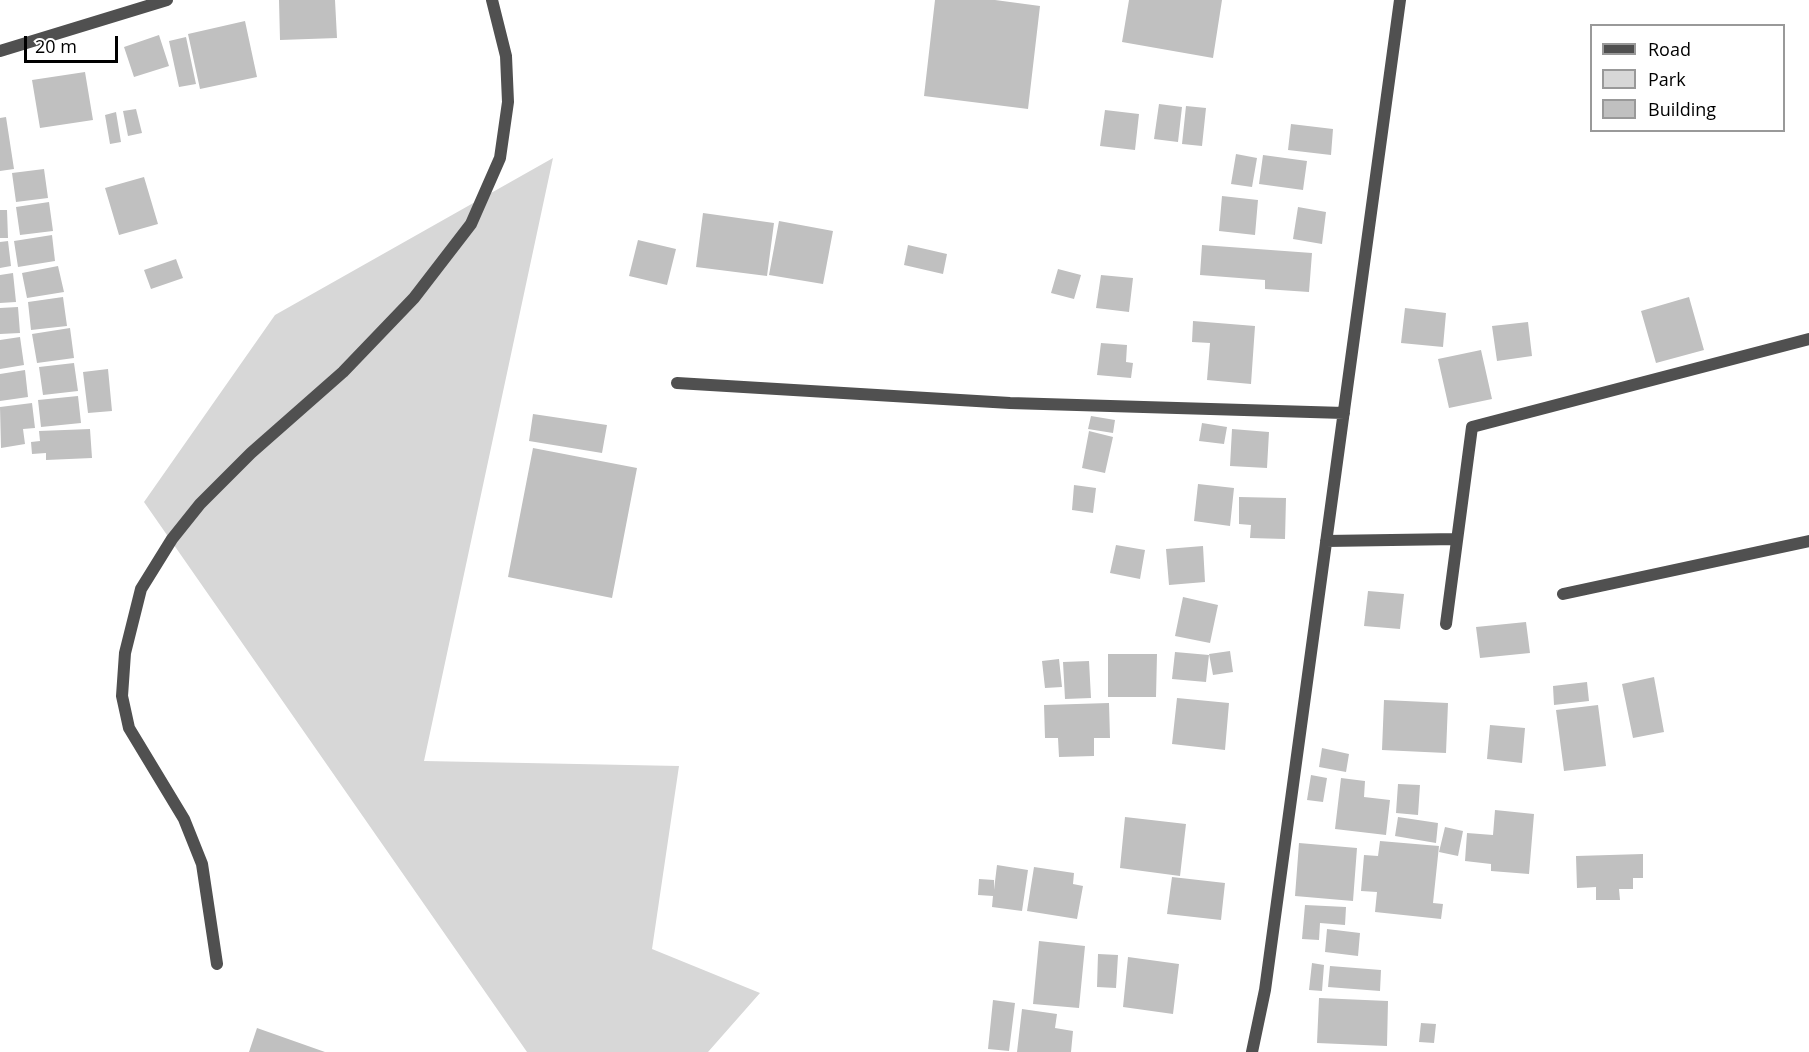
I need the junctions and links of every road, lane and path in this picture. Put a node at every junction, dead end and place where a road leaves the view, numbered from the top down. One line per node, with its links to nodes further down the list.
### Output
1 (167, 0): 4 (street)
2 (492, 0): 13 (street)
3 (1400, 0): 7 (street)
4 (0, 51)
5 (1809, 339): 8 (street)
6 (677, 382): 7 (street)
7 (1344, 413): 9 (street)
8 (1457, 540): 9 (street); 12 (street)
9 (1326, 541): 14 (street)
10 (1809, 541): 11 (street)
11 (1563, 594)
12 (1446, 624)
13 (218, 964)
14 (1252, 1052)

